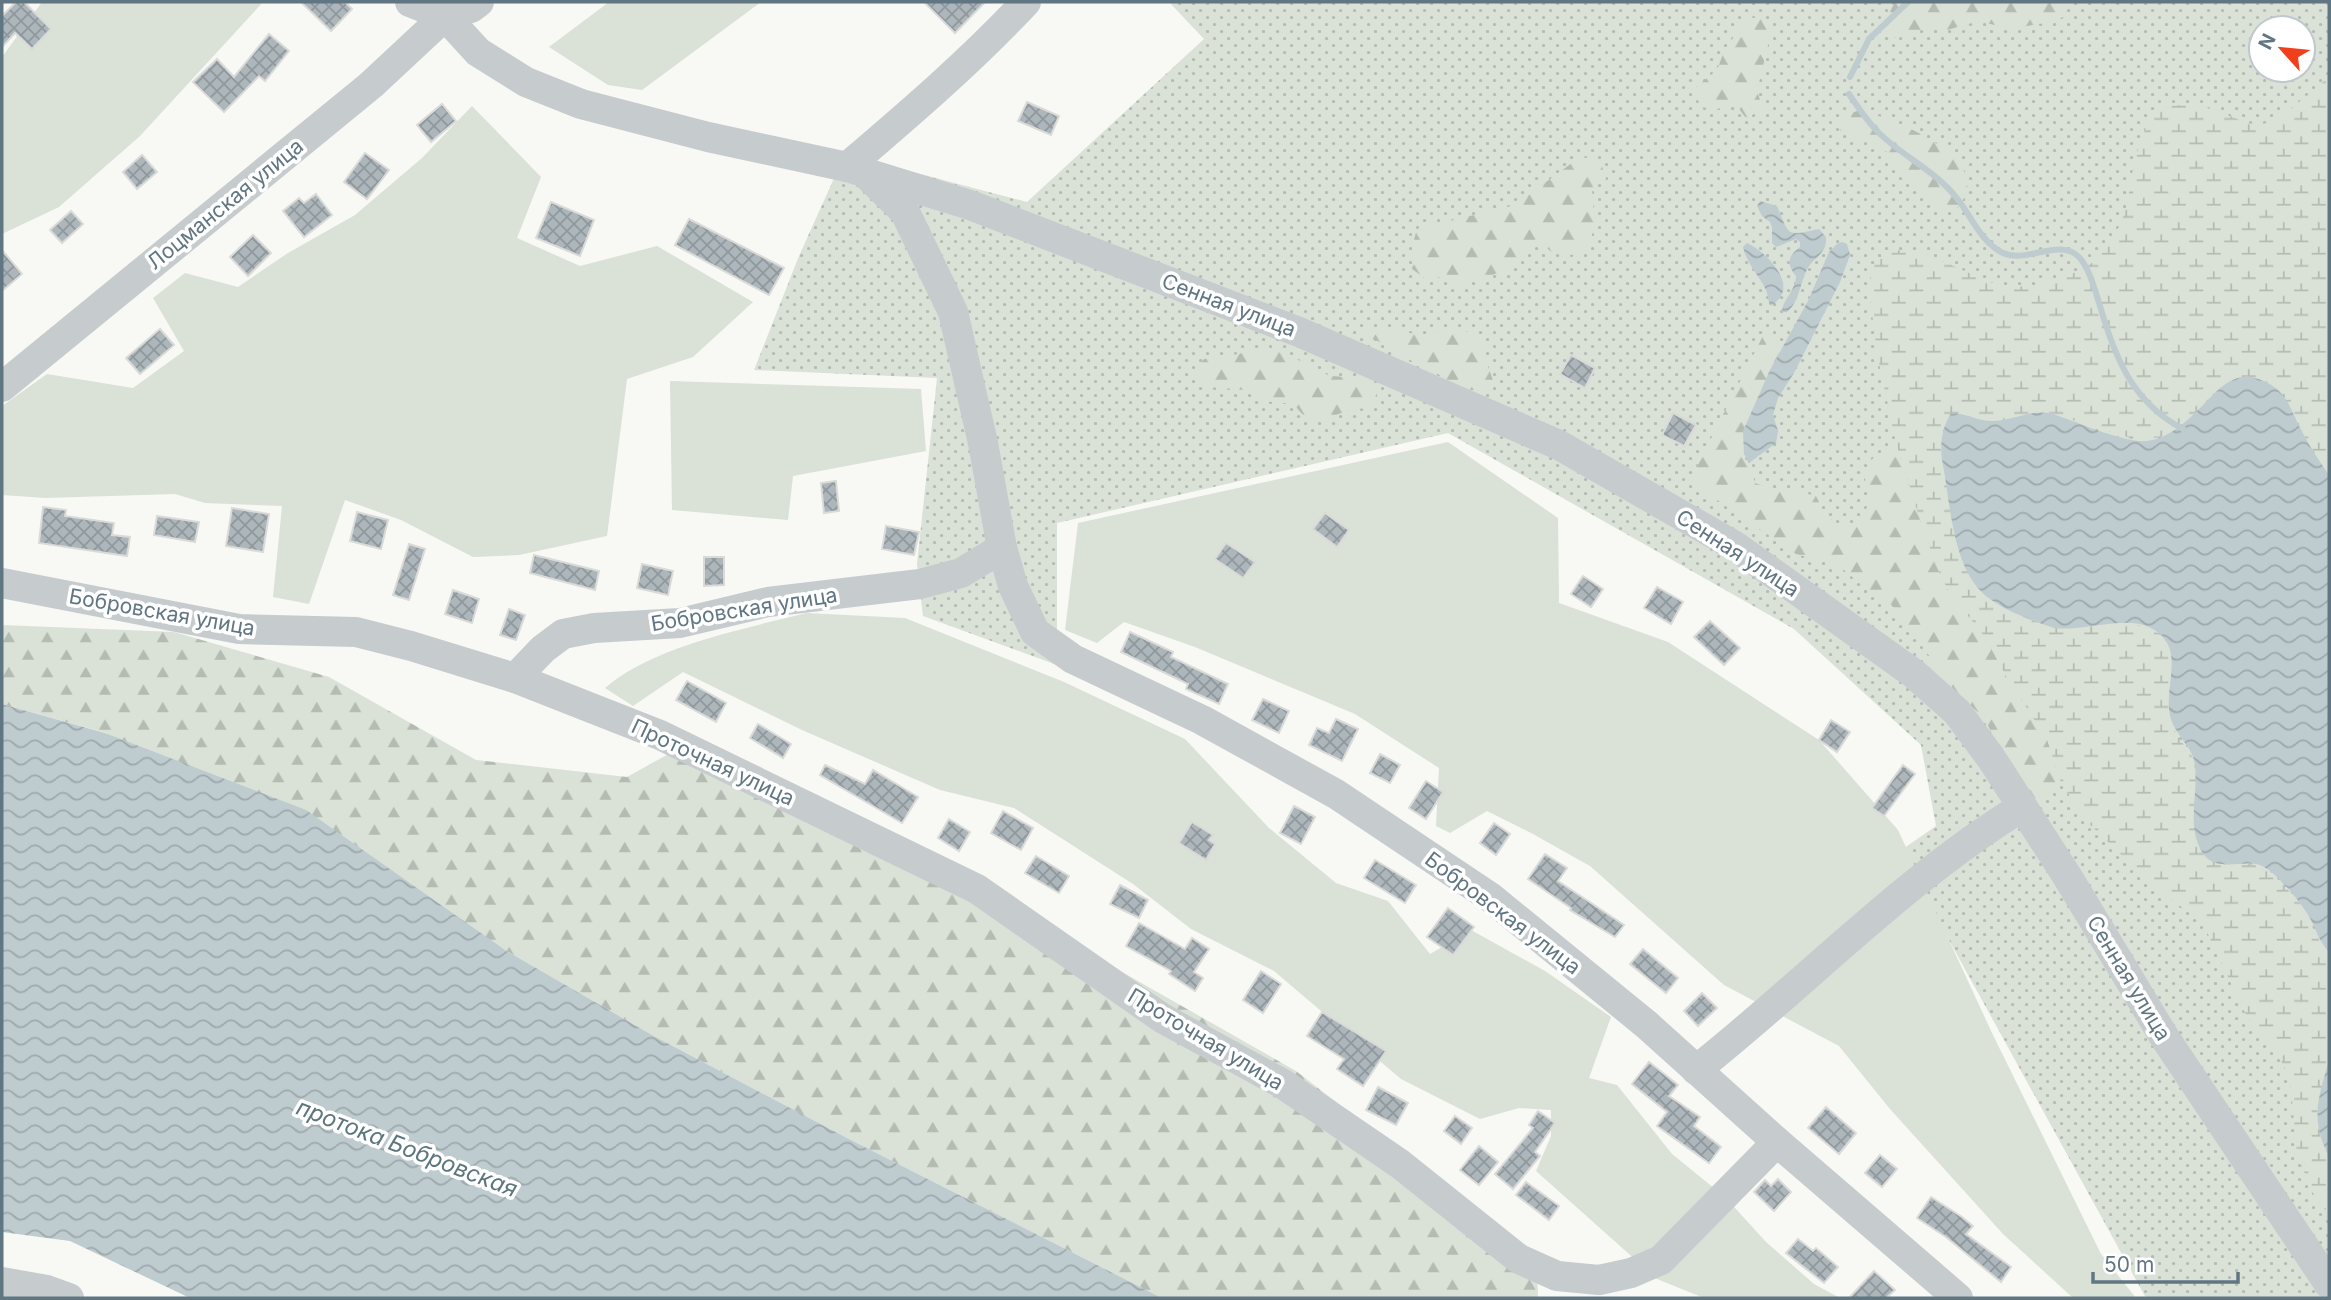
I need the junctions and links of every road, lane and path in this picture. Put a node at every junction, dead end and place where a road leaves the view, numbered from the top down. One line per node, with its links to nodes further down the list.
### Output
1 (410, 2): 4 (street)
2 (478, 2): 4 (street, Лоцманская улица)
3 (1026, 2): 5 (street)
4 (445, 16): 5 (street); 6 (street, Лоцманская улица)
5 (856, 170): 7 (street, Бобровская улица); 10 (street, Сенная улица)
6 (2, 387)
7 (1003, 548): 9 (street, Бобровская улица); 11 (street, Бобровская улица)
8 (2, 583): 9 (street, Бобровская улица)
9 (515, 678): 12 (street, Проточная улица)
10 (2022, 807): 11 (street); 14 (street, Сенная улица)
11 (1696, 1070): 12 (street, Бобровская улица)
12 (1777, 1142): 16 (street, Бобровская улица)
13 (2, 1282): 15 (street)
14 (2329, 1284)
15 (69, 1298)
16 (1958, 1298)

